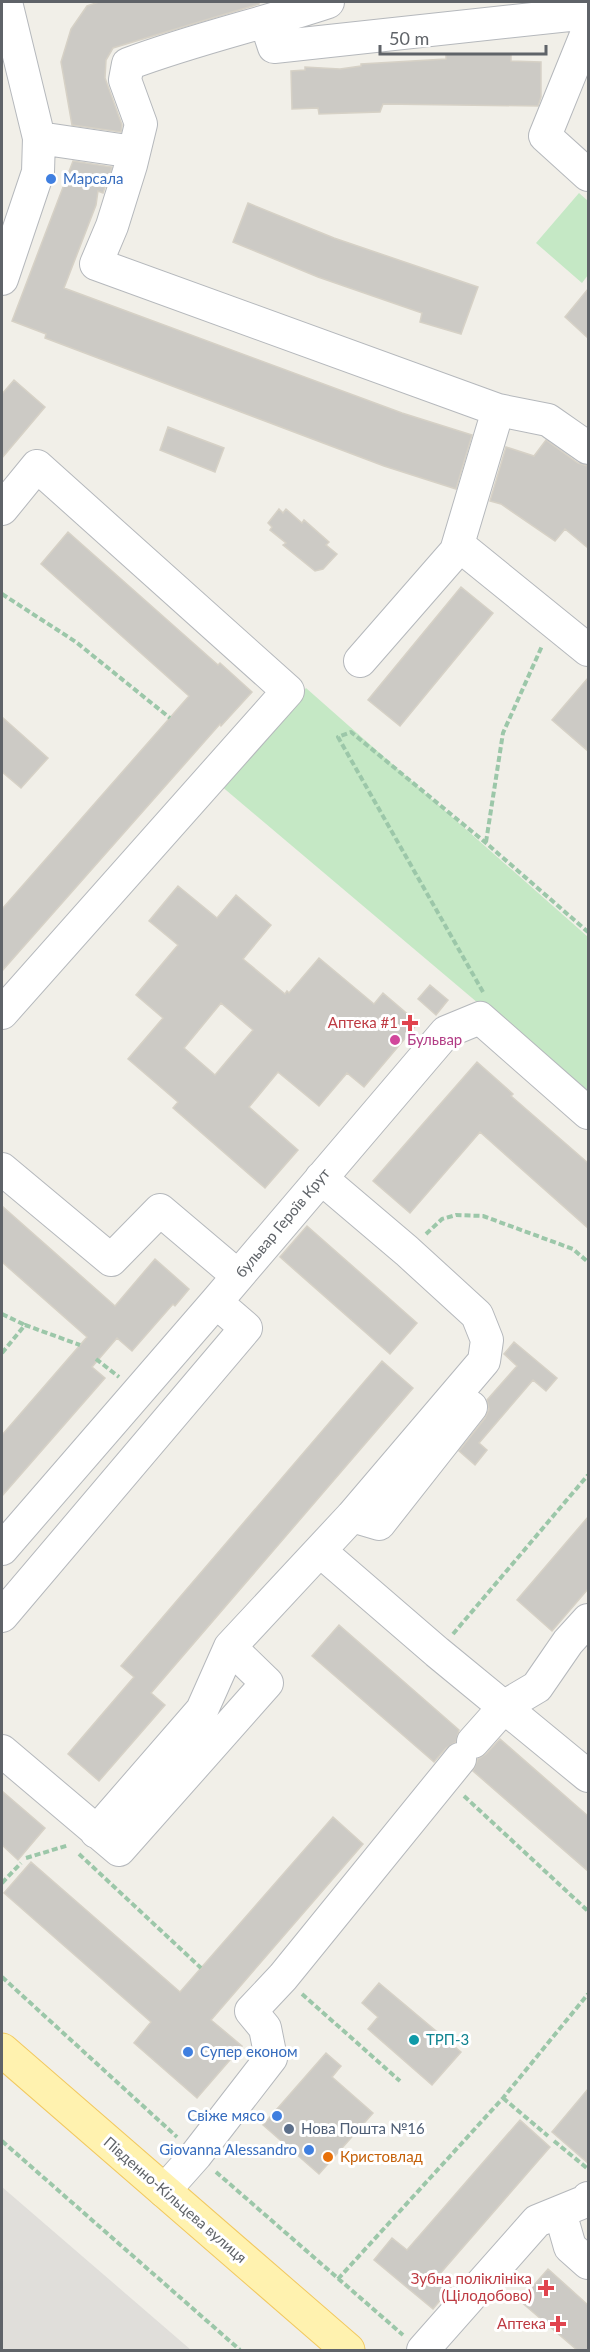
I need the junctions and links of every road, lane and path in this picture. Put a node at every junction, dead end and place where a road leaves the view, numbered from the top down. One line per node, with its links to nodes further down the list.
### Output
1 (6, 2): 6 (street)
2 (328, 2): 4 (street)
3 (588, 13): 4 (street)
4 (266, 23): 7 (street)
5 (588, 30): 8 (street)
6 (39, 138): 7 (street); 9 (street)
7 (134, 152): 10 (street)
8 (588, 175)
9 (2, 279)
10 (498, 410): 11 (street); 13 (street)
11 (588, 448)
12 (2, 509): 21 (street)
13 (456, 551): 15 (street); 17 (street)
14 (2, 594): 18 (path)
15 (553, 621): 16 (street); 19 (path)
16 (588, 650)
17 (360, 661)
18 (170, 718)
19 (486, 843): 20 (path); 22 (path)
20 (588, 932)
21 (2, 1013)
22 (480, 1018): 23 (street); 25 (street, бульвар Героїв Крут)
23 (588, 1113)
24 (2, 1169): 28 (street)
25 (321, 1178): 26 (street); 28 (street, бульвар Героїв Крут)
26 (407, 1251): 27 (path); 36 (street)
27 (588, 1263)
28 (238, 1276): 29 (street, бульвар Героїв Крут)
29 (216, 1302): 35 (street, бульвар Героїв Крут); 37 (street)
30 (2, 1314): 31 (path)
31 (25, 1325): 32 (path); 33 (path)
32 (80, 1345)
33 (2, 1353)
34 (588, 1475): 40 (path)
35 (2, 1550)
36 (320, 1551): 39 (street); 40 (street)
37 (2, 1616)
38 (588, 1620): 41 (street)
39 (230, 1647): 45 (street); 45 (street)
40 (437, 1652): 41 (street)
41 (505, 1706): 43 (street); 44 (street)
42 (2, 1751): 45 (street)
43 (459, 1760): 49 (path); 51 (street)
44 (588, 1776)
45 (80, 1830): 46 (path); 50 (path)
46 (26, 1857)
47 (21, 1863): 48 (path)
48 (2, 1883)
49 (588, 1911)
50 (201, 1968)
51 (283, 1977): 54 (path); 60 (street)
52 (588, 1994): 55 (path)
53 (2, 2050): 60 (main road, Південно-Кільцева вулиця)
54 (400, 2081)
55 (503, 2097): 56 (path); 64 (path)
56 (548, 2136)
57 (2, 2141): 65 (path)
58 (554, 2141): 59 (path)
59 (588, 2169)
60 (164, 2191): 66 (main road, Південно-Кільцева вулиця)
61 (588, 2198): 62 (street)
62 (560, 2212): 63 (street); 67 (street)
63 (588, 2263)
64 (338, 2280)
65 (240, 2350)
66 (348, 2350)
67 (423, 2350)

